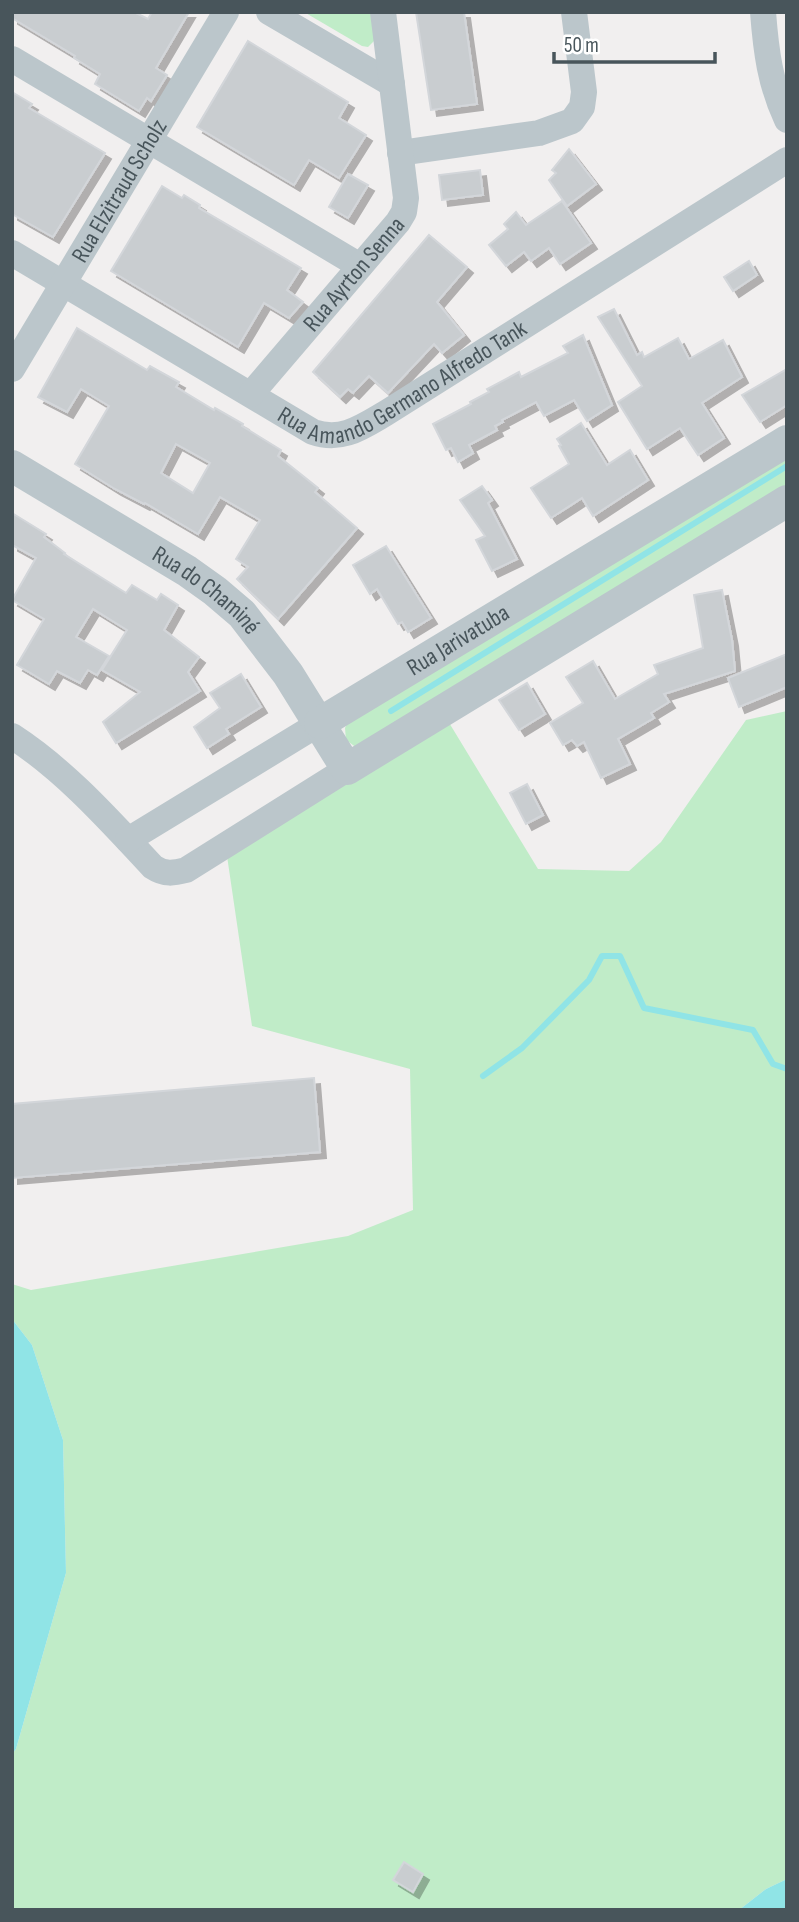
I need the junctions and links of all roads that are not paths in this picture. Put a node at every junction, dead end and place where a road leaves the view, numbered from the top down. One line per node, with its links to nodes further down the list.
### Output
1 (226, 12): 9 (street, Rua Elzitraud Scholz)
2 (269, 12): 7 (street)
3 (383, 12): 7 (street, Rua Ayrton Senna)
4 (574, 12): 10 (street)
5 (763, 12): 8 (street)
6 (12, 59): 9 (street)
7 (392, 84): 10 (street, Rua Ayrton Senna)
8 (787, 120)
9 (150, 140): 13 (street); 14 (street, Rua Elzitraud Scholz)
10 (400, 153): 13 (street, Rua Ayrton Senna)
11 (787, 160): 16 (street, Rua Amando Germano Alfredo Tank)
12 (12, 253): 14 (street, Rua Amando Germano Alfredo Tank)
13 (360, 266): 16 (street, Rua Ayrton Senna)
14 (64, 284): 15 (street, Rua Elzitraud Scholz); 16 (street, Rua Amando Germano Alfredo Tank)
15 (12, 369)
16 (251, 394)
17 (787, 441): 20 (street, Rua Jarivatuba)
18 (12, 466): 20 (street, Rua do Chaminé)
19 (787, 501): 22 (street)
20 (320, 723): 22 (street, Rua do Chaminé); 23 (street, Rua Jarivatuba)
21 (12, 736): 23 (street)
22 (347, 769): 23 (street)
23 (128, 840)

